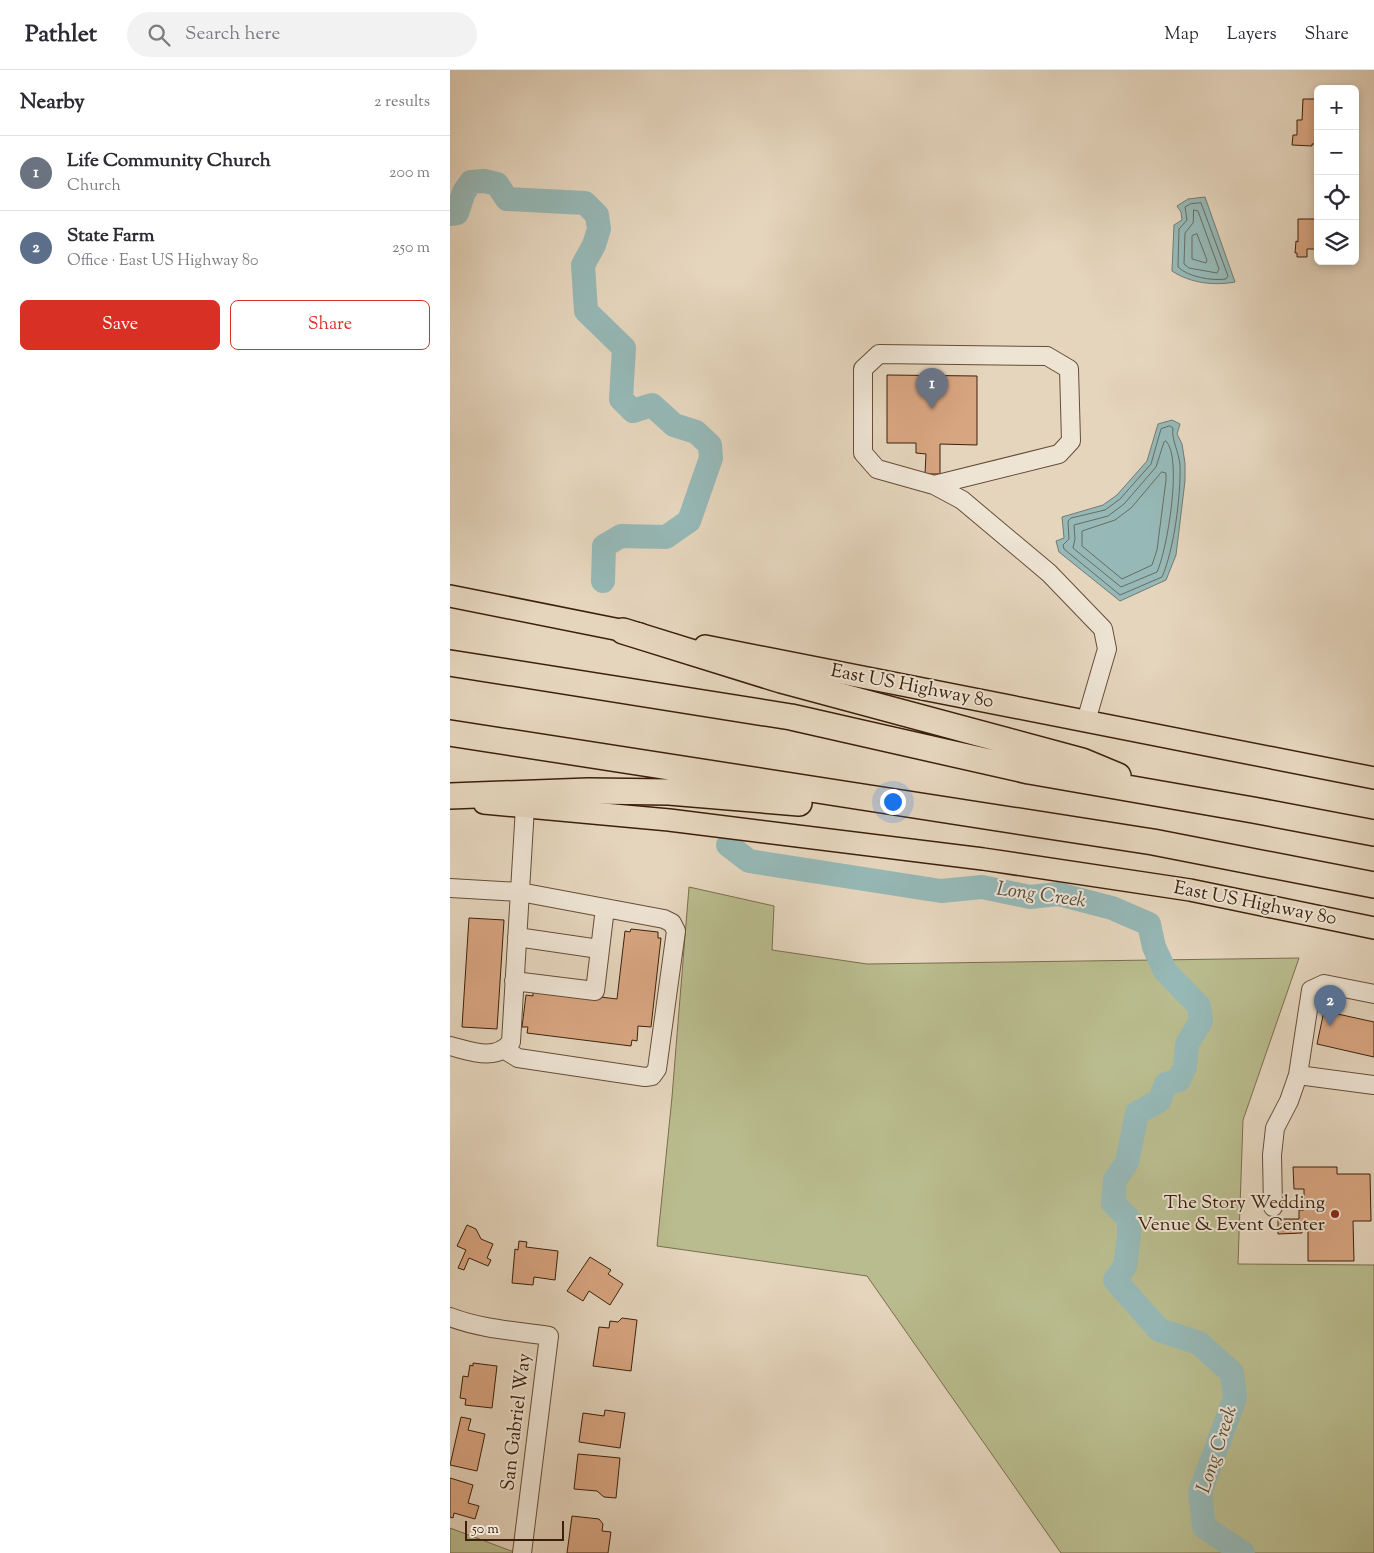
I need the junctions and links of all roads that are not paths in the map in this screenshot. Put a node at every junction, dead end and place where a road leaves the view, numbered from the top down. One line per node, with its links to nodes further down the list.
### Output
1 (934, 485): 1 (street); 5 (street)
2 (450, 596): 3 (main road, East US Highway 80)
3 (623, 631): 5 (main road, East US Highway 80); 8 (highway)
4 (450, 663): 8 (highway)
5 (1086, 721): 7 (main road, East US Highway 80)
6 (450, 733): 13 (highway)
7 (1374, 778)
8 (1162, 794): 12 (highway)
9 (450, 796): 13 (highway)
10 (450, 800): 11 (main road, East US Highway 80)
11 (525, 808): 16 (street); 18 (main road, East US Highway 80)
12 (1374, 833)
13 (1153, 842): 14 (highway)
14 (1374, 885)
15 (450, 888): 16 (street)
16 (520, 892): 17 (street); 19 (street)
17 (605, 908): 20 (street); 24 (street)
18 (1374, 928)
19 (517, 937): 20 (street); 21 (street)
20 (600, 949): 21 (street)
21 (514, 981): 24 (street)
22 (1374, 994): 25 (street)
23 (450, 1046): 24 (street)
24 (505, 1050)
25 (1298, 1075): 26 (street); 27 (street)
26 (1374, 1086)
27 (1272, 1206)
28 (450, 1317): 29 (street, San Gabriel Way)
29 (522, 1553)

